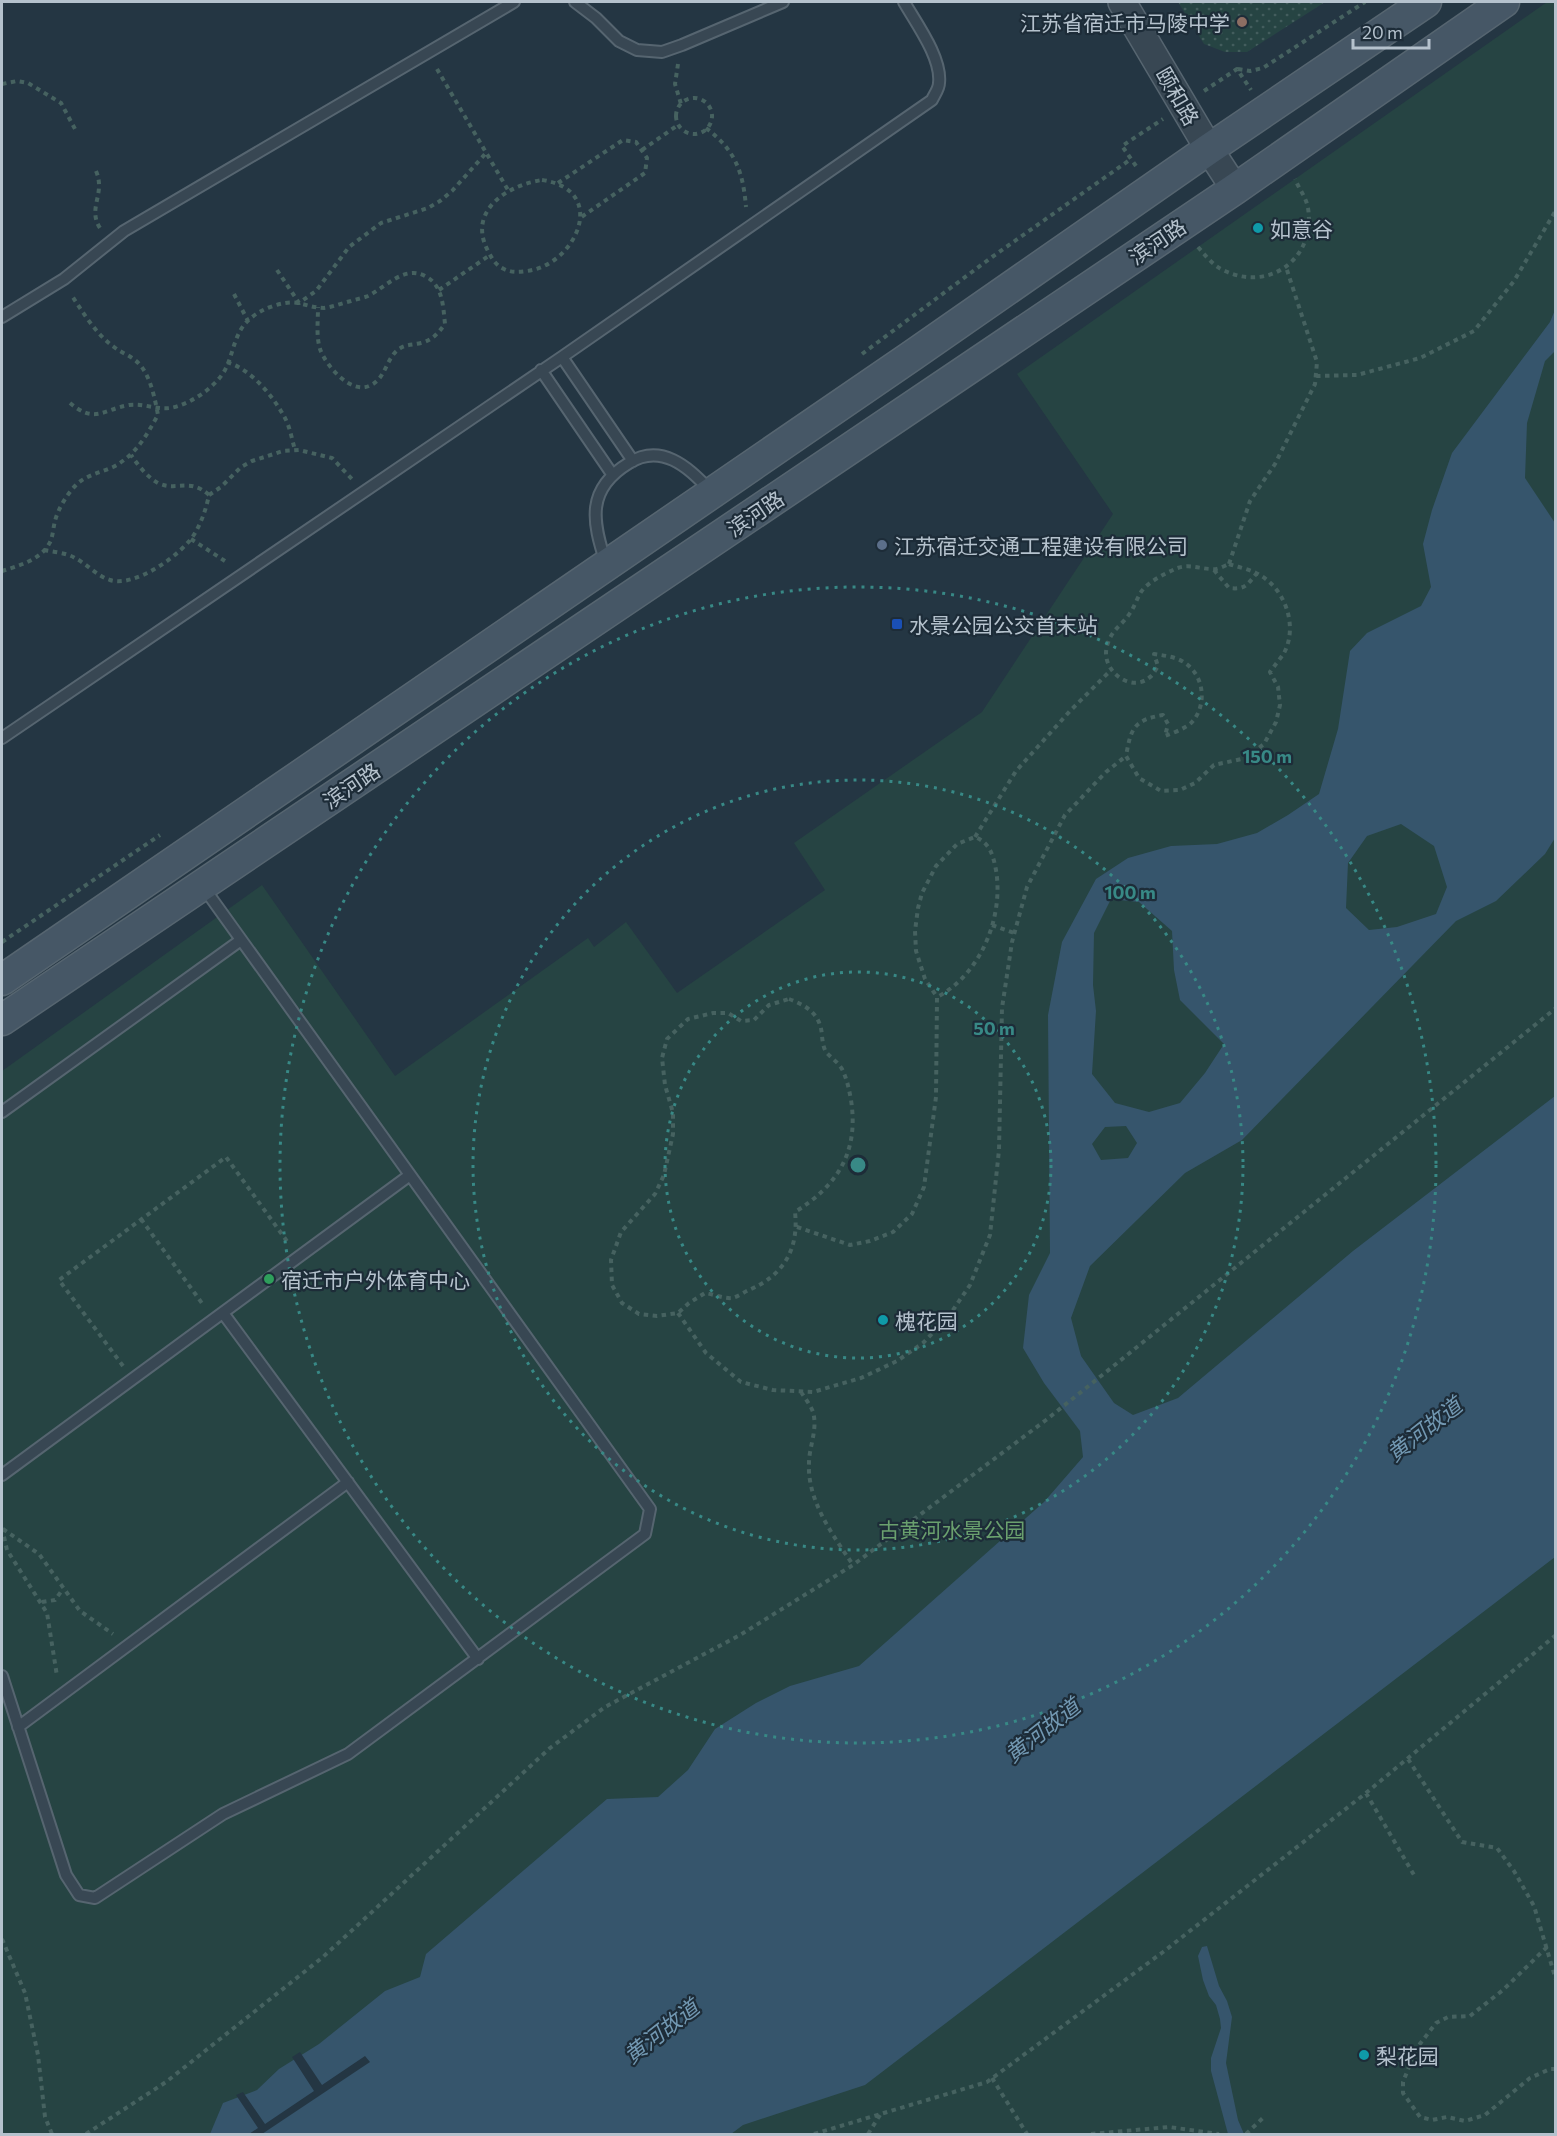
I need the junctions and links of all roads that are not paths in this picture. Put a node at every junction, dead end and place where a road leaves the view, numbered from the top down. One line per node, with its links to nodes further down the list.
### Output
1 (514, 2): 10 (lane)
2 (575, 2): 3 (lane)
3 (783, 2)
4 (904, 2): 11 (lane)
5 (1122, 2): 8 (street, 颐和路)
6 (1426, 2): 8 (main road, 滨河路)
7 (1504, 2): 9 (main road, 滨河路)
8 (1209, 148): 9 (street, 颐和路); 15 (main road, 滨河路)
9 (1235, 189): 18 (main road, 滨河路)
10 (2, 317)
11 (562, 357): 12 (lane); 13 (lane)
12 (541, 370): 14 (lane); 17 (lane)
13 (633, 461): 14 (lane); 15 (lane)
14 (612, 474): 16 (lane)
15 (712, 492): 16 (main road, 滨河路)
16 (607, 564): 20 (main road, 滨河路)
17 (2, 738)
18 (202, 885): 19 (lane); 21 (main road, 滨河路)
19 (241, 940): 22 (lane); 23 (lane)
20 (2, 978)
21 (2, 1020)
22 (2, 1112)
23 (410, 1175): 24 (lane); 27 (lane)
24 (218, 1316): 25 (lane); 26 (lane)
25 (2, 1475)
26 (348, 1482): 27 (lane); 29 (lane)
27 (478, 1659): 29 (lane)
28 (2, 1676): 29 (lane)
29 (18, 1726)

